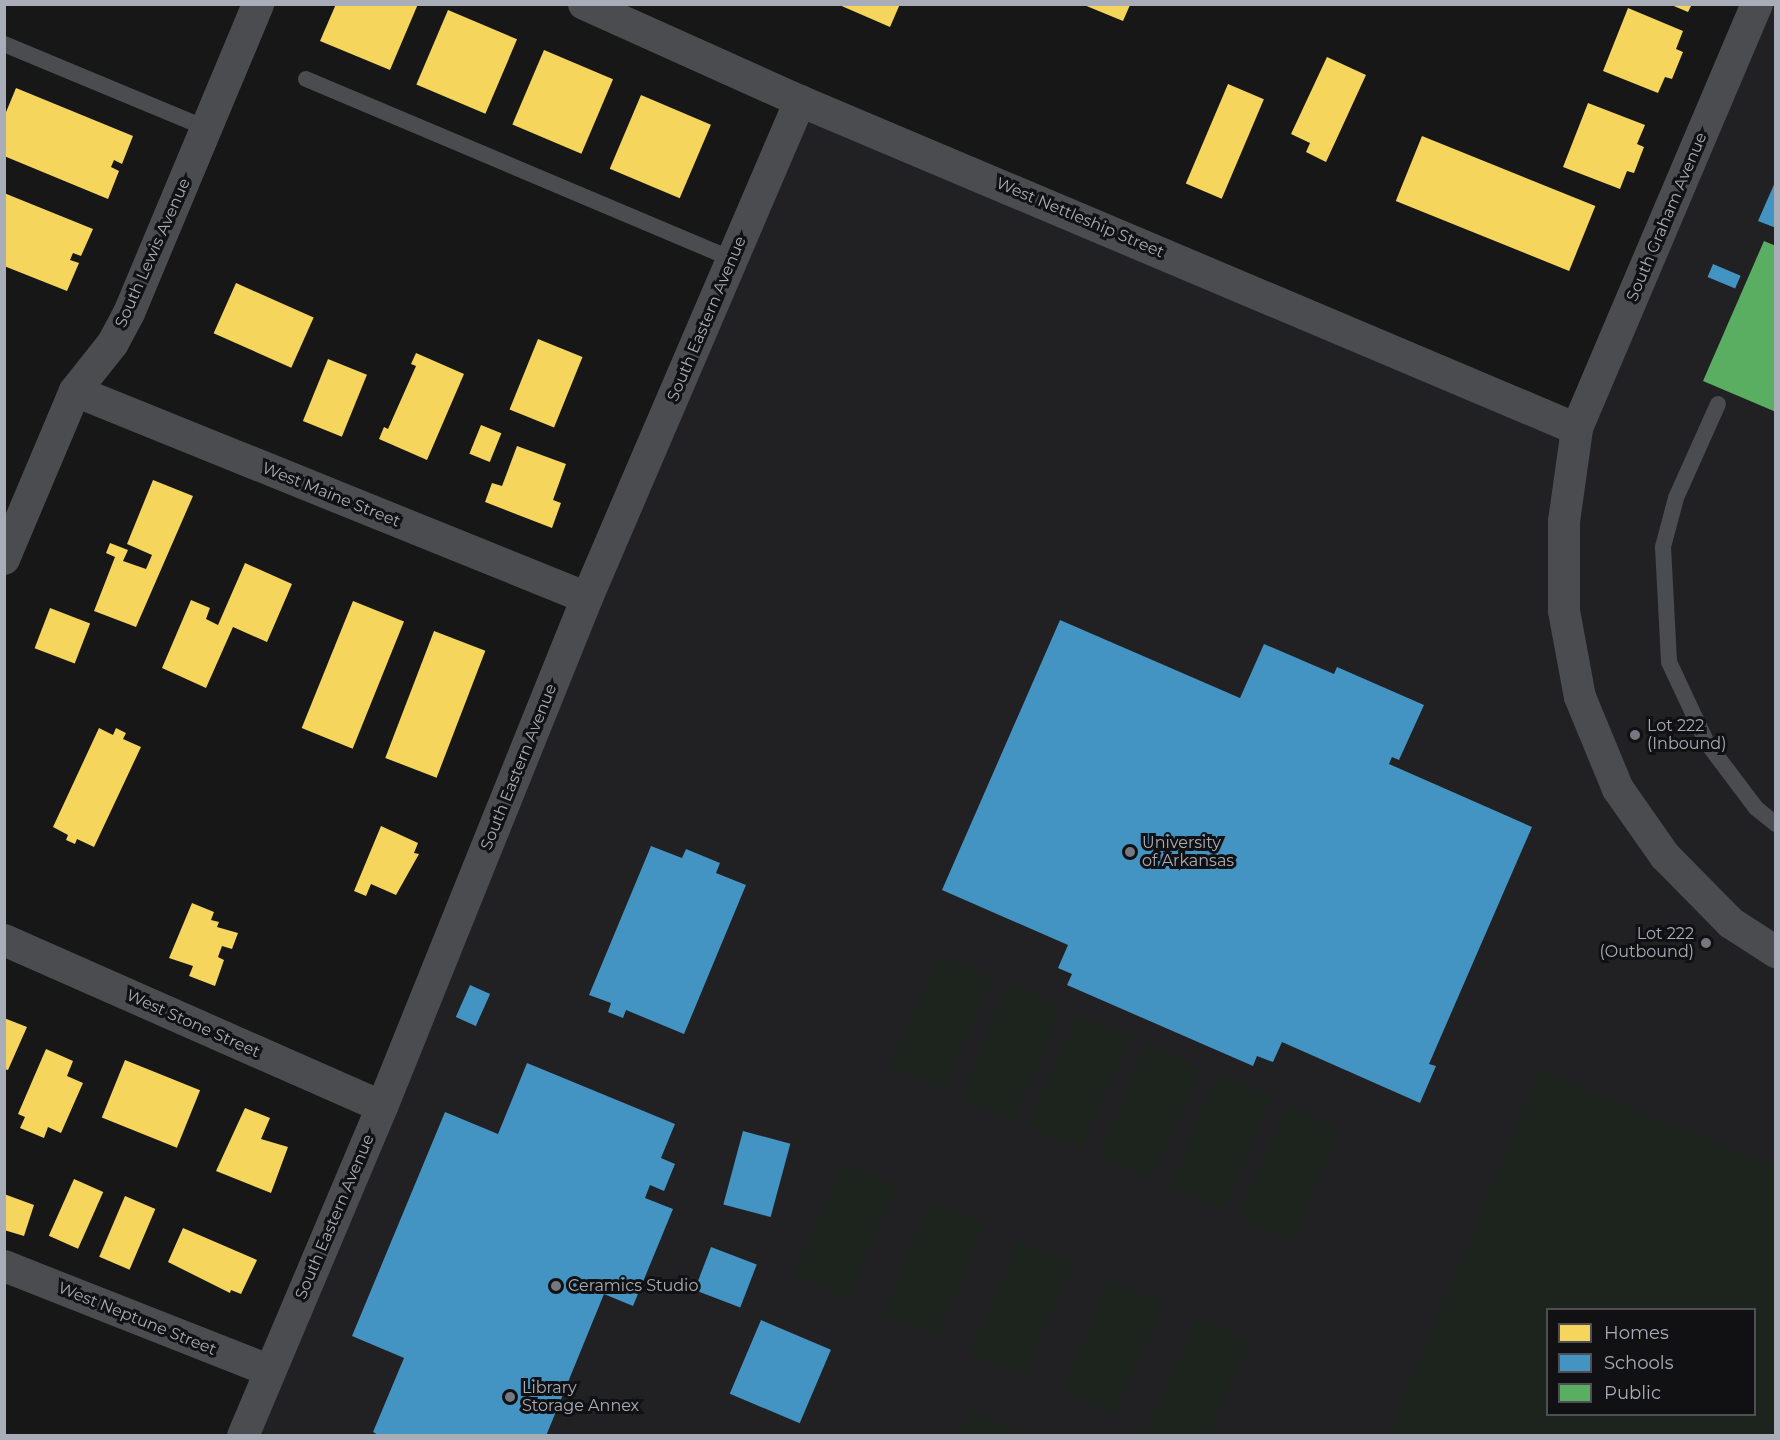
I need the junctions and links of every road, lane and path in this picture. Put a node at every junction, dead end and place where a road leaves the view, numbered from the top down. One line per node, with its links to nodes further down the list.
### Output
1 (258, 4): 7 (street, South Lewis Avenue)
2 (1758, 4): 11 (street, South Graham Avenue)
3 (584, 5): 6 (street, West Nettleship Street)
4 (4, 44): 7 (lane)
5 (306, 79): 8 (lane)
6 (800, 100): 8 (street, South Eastern Avenue); 11 (street, West Nettleship Street)
7 (206, 128): 9 (street, South Lewis Avenue)
8 (732, 259): 13 (street, South Eastern Avenue)
9 (75, 391): 12 (street, South Lewis Avenue); 13 (street, West Maine Street)
10 (1718, 404): 14 (lane)
11 (1577, 429): 16 (street, South Graham Avenue)
12 (4, 559)
13 (587, 598): 17 (street, South Eastern Avenue)
14 (1776, 824)
15 (4, 940): 17 (street, West Stone Street)
16 (1776, 952)
17 (382, 1107): 19 (street, South Eastern Avenue)
18 (4, 1266): 19 (street, West Neptune Street)
19 (270, 1371): 20 (street, South Eastern Avenue)
20 (243, 1436)

